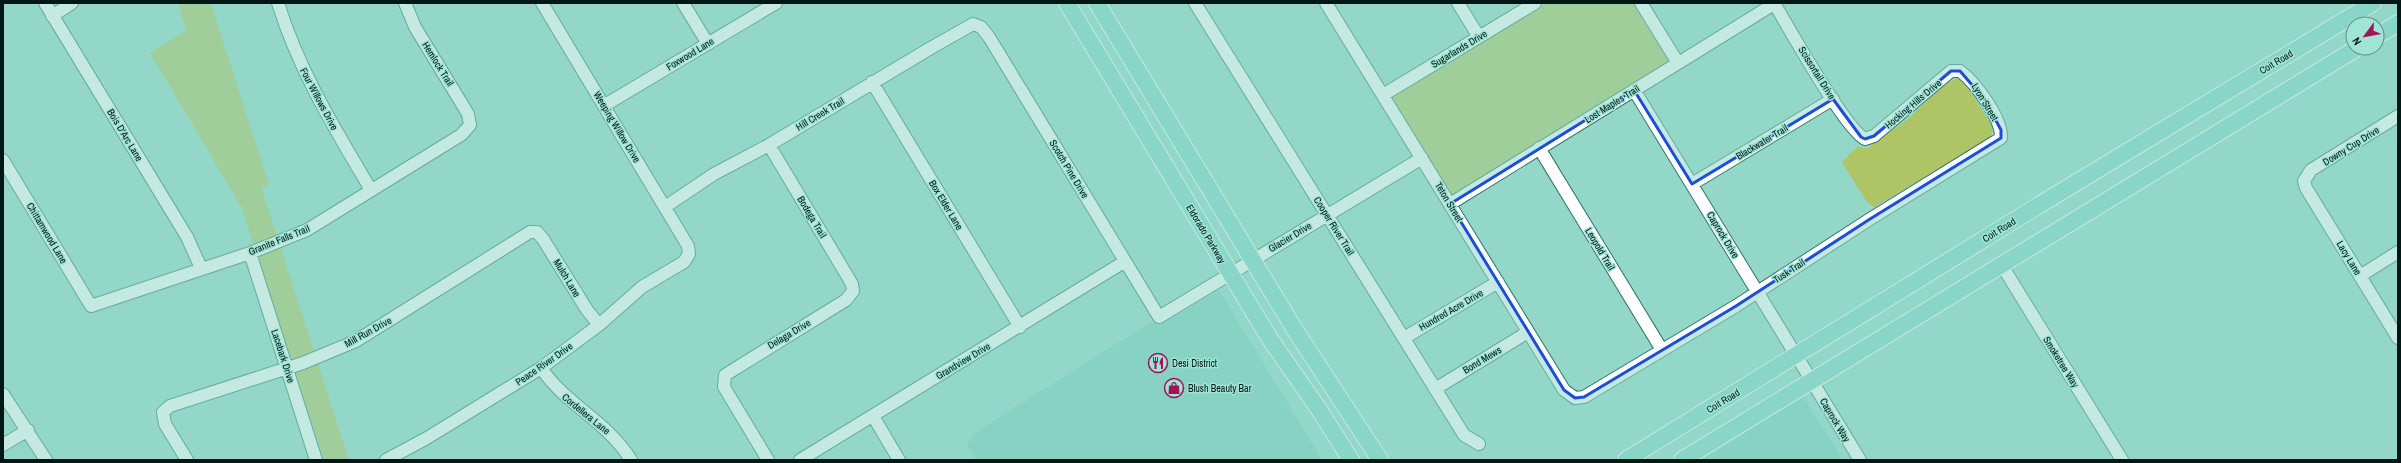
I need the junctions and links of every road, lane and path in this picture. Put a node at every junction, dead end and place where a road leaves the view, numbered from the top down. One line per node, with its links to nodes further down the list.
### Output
1 (45, 3): 17 (street, Bois D'Arc Lane)
2 (72, 3): 17 (street)
3 (278, 3): 41 (street, Four Willows Drive)
4 (405, 3): 32 (street, Hemlock Trail)
5 (542, 3): 30 (street, Weeping Willow Drive)
6 (683, 3): 22 (street)
7 (776, 3): 22 (street, Foxwood Lane)
8 (1067, 3): 53 (main road, Eldorado Parkway)
9 (1097, 3): 49 (main road)
10 (1196, 3): 44 (street, Cooper River Trail)
11 (1326, 3): 28 (street, Teton Street)
12 (1458, 3): 21 (street)
13 (1535, 3): 21 (street, Sugarlands Drive)
14 (1641, 3): 24 (street)
15 (1774, 3): 24 (street, Lost Maples Trail); 29 (street, Scissortail Drive)
16 (2373, 3): 66 (main road, Coit Road)
17 (52, 16): 52 (street, Bois D'Arc Lane)
18 (2398, 23): 20 (main road)
19 (976, 24): 26 (street, Hill Creek Trail); 50 (street, Scotch Pine Drive)
20 (2385, 31)
21 (1479, 37): 28 (street, Sugarlands Drive)
22 (708, 44): 30 (street, Foxwood Lane)
23 (2345, 55): 51 (main road)
24 (1678, 63): 27 (street, Lost Maples Trail)
25 (1960, 71): 33 (street, Lyon Street); 34 (street, Hocking Hills Drive)
26 (872, 82): 35 (street, Hill Creek Trail); 61 (street, Box Elder Lane)
27 (1634, 90): 36 (street, Lost Maples Trail); 40 (street, Caprock Drive)
28 (1383, 95): 37 (street, Teton Street)
29 (1833, 99): 34 (street, Scissortail Drive); 40 (street, Blackwater Trail)
30 (605, 105): 43 (street, Weeping Willow Drive)
31 (2398, 116): 39 (street, Downy Cup Drive)
32 (470, 126): 41 (street, Granite Falls Trail)
33 (2001, 138): 57 (street, Tusk Trail)
34 (1865, 139)
35 (769, 145): 43 (street, Hill Creek Trail); 56 (street, Bodega Trail)
36 (1540, 148): 42 (street, Lost Maples Trail); 65 (street, Leopold Trail)
37 (1422, 158): 42 (street, Teton Street); 44 (street, Glacier Drive)
38 (3, 160): 58 (street, Chittamwood Lane)
39 (2305, 177): 54 (street, Lacy Lane)
40 (1692, 184): 57 (street, Caprock Drive)
41 (371, 190): 47 (street, Granite Falls Trail)
42 (1450, 204): 55 (street, Teton Street)
43 (665, 207): 46 (street, Weeping Willow Drive)
44 (1327, 215): 49 (street, Glacier Drive); 63 (street, Cooper River Trail)
45 (535, 231): 60 (street, Mulch Lane); 67 (street, Mill Run Drive)
46 (690, 251): 60 (street, Peace River Drive)
47 (250, 252): 52 (street, Granite Falls Trail); 67 (street, Lacebark Drive)
48 (2398, 252): 54 (street)
49 (1252, 260): 53 (street, Glacier Drive); 72 (main road)
50 (1124, 262): 59 (street, Scotch Pine Drive); 61 (street, Grandview Drive)
51 (2001, 264): 69 (main road); 92 (street, Smoketree Way)
52 (201, 268): 58 (street, Granite Falls Trail)
53 (1230, 273): 59 (street, Glacier Drive); 74 (main road, Eldorado Parkway)
54 (2360, 276): 64 (street, Lacy Lane)
55 (1498, 282): 62 (street, Teton Street); 63 (street, Hundred Acre Drive)
56 (853, 290): 84 (street, Delaga Drive)
57 (1757, 292): 65 (street, Tusk Trail); 66 (street, Caprock Drive)
58 (91, 306)
59 (1159, 317)
60 (599, 325): 68 (street, Peace River Drive)
61 (1020, 327): 75 (street, Grandview Drive)
62 (1528, 332): 70 (street, Bond Mews); 73 (street, Teton Street)
63 (1404, 338): 70 (street, Cooper River Trail)
64 (2398, 338)
65 (1662, 350): 73 (street, Tusk Trail)
66 (1796, 356): 69 (street, Caprock Drive); 89 (main road, Coit Road)
67 (286, 368): 81 (street, Mill Run Drive); 82 (street, Lacebark Drive)
68 (541, 368): 79 (street, Cordellera Lane); 83 (street, Peace River Drive)
69 (1811, 381): 90 (main road); 91 (street, Caprock Way)
70 (1435, 388): 77 (street, Cooper River Trail)
71 (3, 394): 76 (street)
72 (1341, 398): 74 (main road); 88 (main road)
73 (1575, 398)
74 (1320, 412): 87 (main road, Eldorado Parkway)
75 (873, 416): 85 (street, Grandview Drive); 86 (street)
76 (28, 430): 78 (street); 80 (street)
77 (1479, 444)
78 (3, 445)
79 (626, 458)
80 (46, 460)
81 (187, 460)
82 (316, 460)
83 (386, 460)
84 (768, 460)
85 (800, 460)
86 (900, 460)
87 (1351, 460)
88 (1380, 460)
89 (1626, 460)
90 (1682, 460)
91 (1860, 460)
92 (2122, 460)

